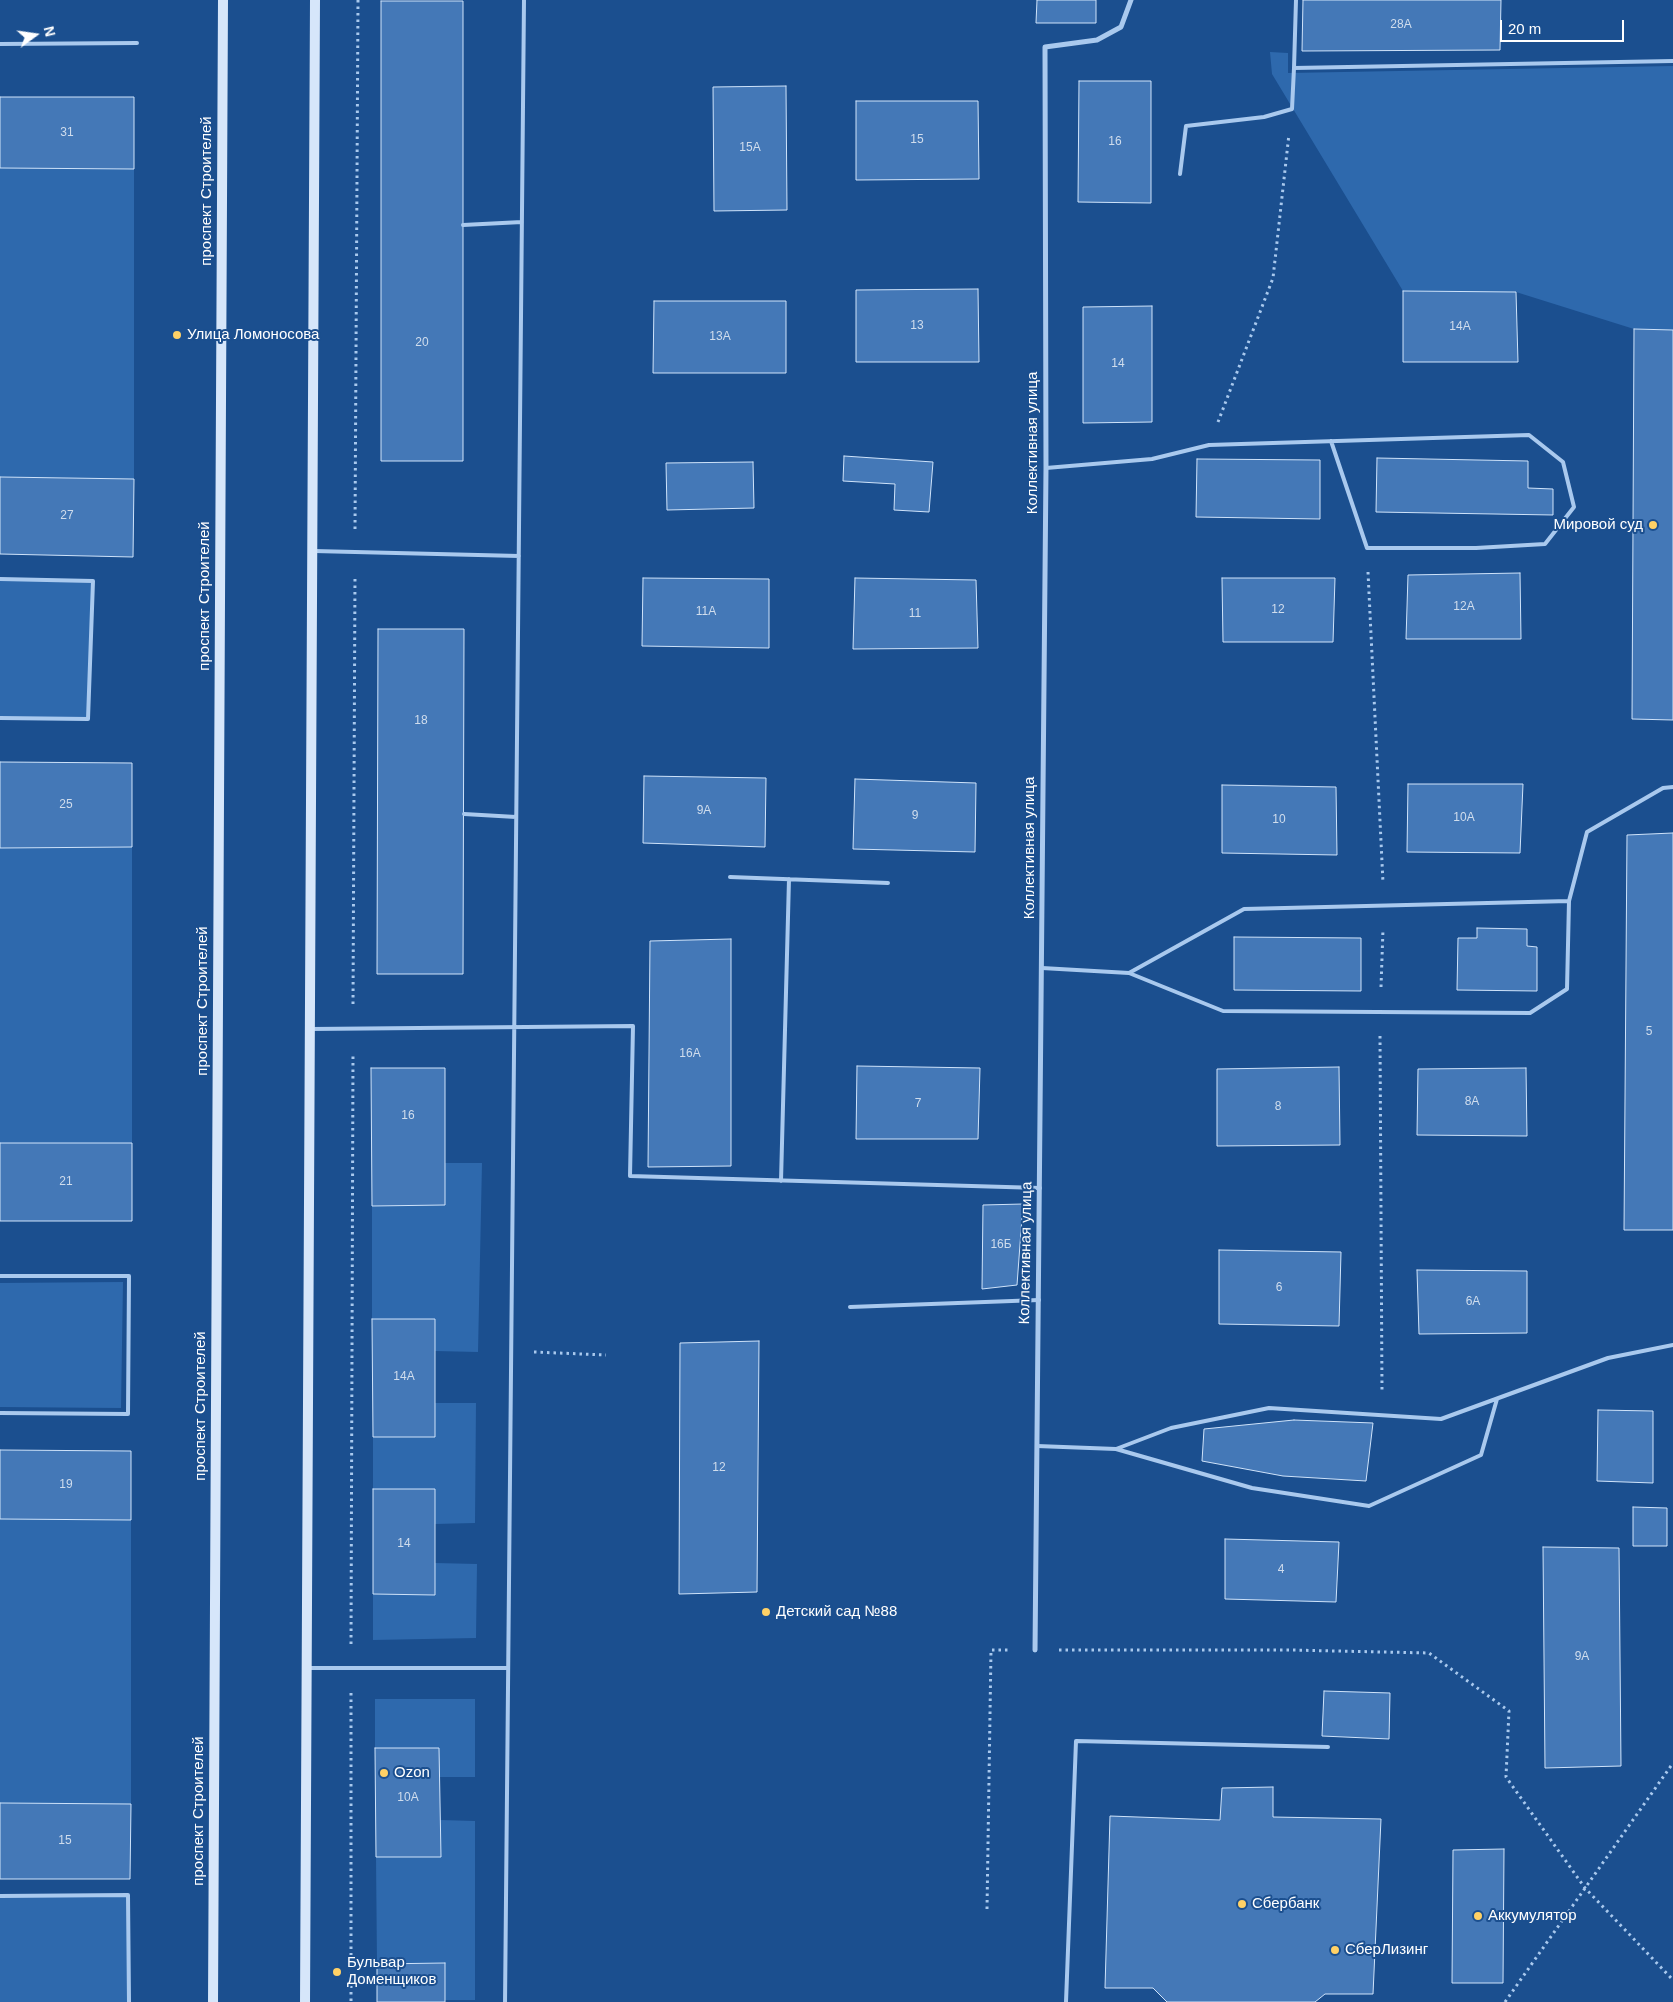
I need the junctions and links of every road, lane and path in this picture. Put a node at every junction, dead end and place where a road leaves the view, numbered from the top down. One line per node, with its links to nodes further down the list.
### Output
1 (223, 0): 62 (main road, проспект Строителей)
2 (315, 0): 19 (main road)
3 (358, 0): 20 (path)
4 (524, 0): 13 (lane)
5 (1131, 0): 17 (street, Коллективная улица)
6 (1296, 0): 10 (lane)
7 (137, 43): 8 (lane)
8 (0, 44)
9 (1673, 61): 10 (lane)
10 (1294, 68): 11 (lane)
11 (1292, 108): 12 (lane); 16 (path)
12 (1180, 174)
13 (522, 222): 14 (lane); 21 (lane)
14 (463, 226)
15 (1331, 441): 16 (lane); 18 (lane); 18 (lane)
16 (1209, 445): 17 (lane)
17 (1046, 468): 32 (street, Коллективная улица)
18 (1367, 548): 31 (path)
19 (312, 551): 20 (lane); 36 (main road)
20 (355, 552): 21 (lane); 37 (path)
21 (519, 556): 26 (lane)
22 (0, 579): 23 (lane)
23 (0, 718)
24 (1673, 787): 30 (lane)
25 (464, 814): 26 (lane)
26 (516, 817): 35 (lane)
27 (730, 877): 28 (lane)
28 (789, 879): 29 (lane); 38 (lane)
29 (888, 883)
30 (1569, 900): 31 (lane); 34 (lane)
31 (1384, 905): 33 (lane); 34 (path)
32 (1042, 968): 33 (lane); 39 (street, Коллективная улица)
33 (1129, 973): 34 (lane)
34 (1380, 1012): 48 (path)
35 (514, 1028): 37 (lane); 38 (lane); 44 (lane)
36 (309, 1029): 37 (lane); 52 (main road)
37 (353, 1029): 53 (path)
38 (781, 1181): 39 (lane)
39 (1040, 1188): 41 (street, Коллективная улица)
40 (0, 1276): 47 (lane)
41 (1038, 1300): 42 (lane); 49 (street, Коллективная улица)
42 (850, 1307)
43 (1673, 1345): 46 (lane)
44 (511, 1351): 45 (path); 54 (lane)
45 (606, 1356)
46 (1497, 1399): 48 (lane); 50 (lane)
47 (0, 1413)
48 (1382, 1416): 50 (lane)
49 (1037, 1446): 50 (lane); 51 (street, Коллективная улица)
50 (1116, 1449)
51 (1036, 1650): 57 (path); 59 (path)
52 (306, 1668): 53 (lane); 63 (main road)
53 (350, 1668): 54 (lane); 64 (path)
54 (508, 1668): 65 (lane)
55 (1328, 1747): 66 (lane)
56 (1673, 1762): 57 (path)
57 (1585, 1888): 60 (path); 67 (path)
58 (0, 1896): 61 (lane)
59 (987, 1909)
60 (1673, 1980)
61 (130, 2002)
62 (213, 2002)
63 (305, 2002)
64 (351, 2002)
65 (505, 2002)
66 (1066, 2002)
67 (1505, 2002)

